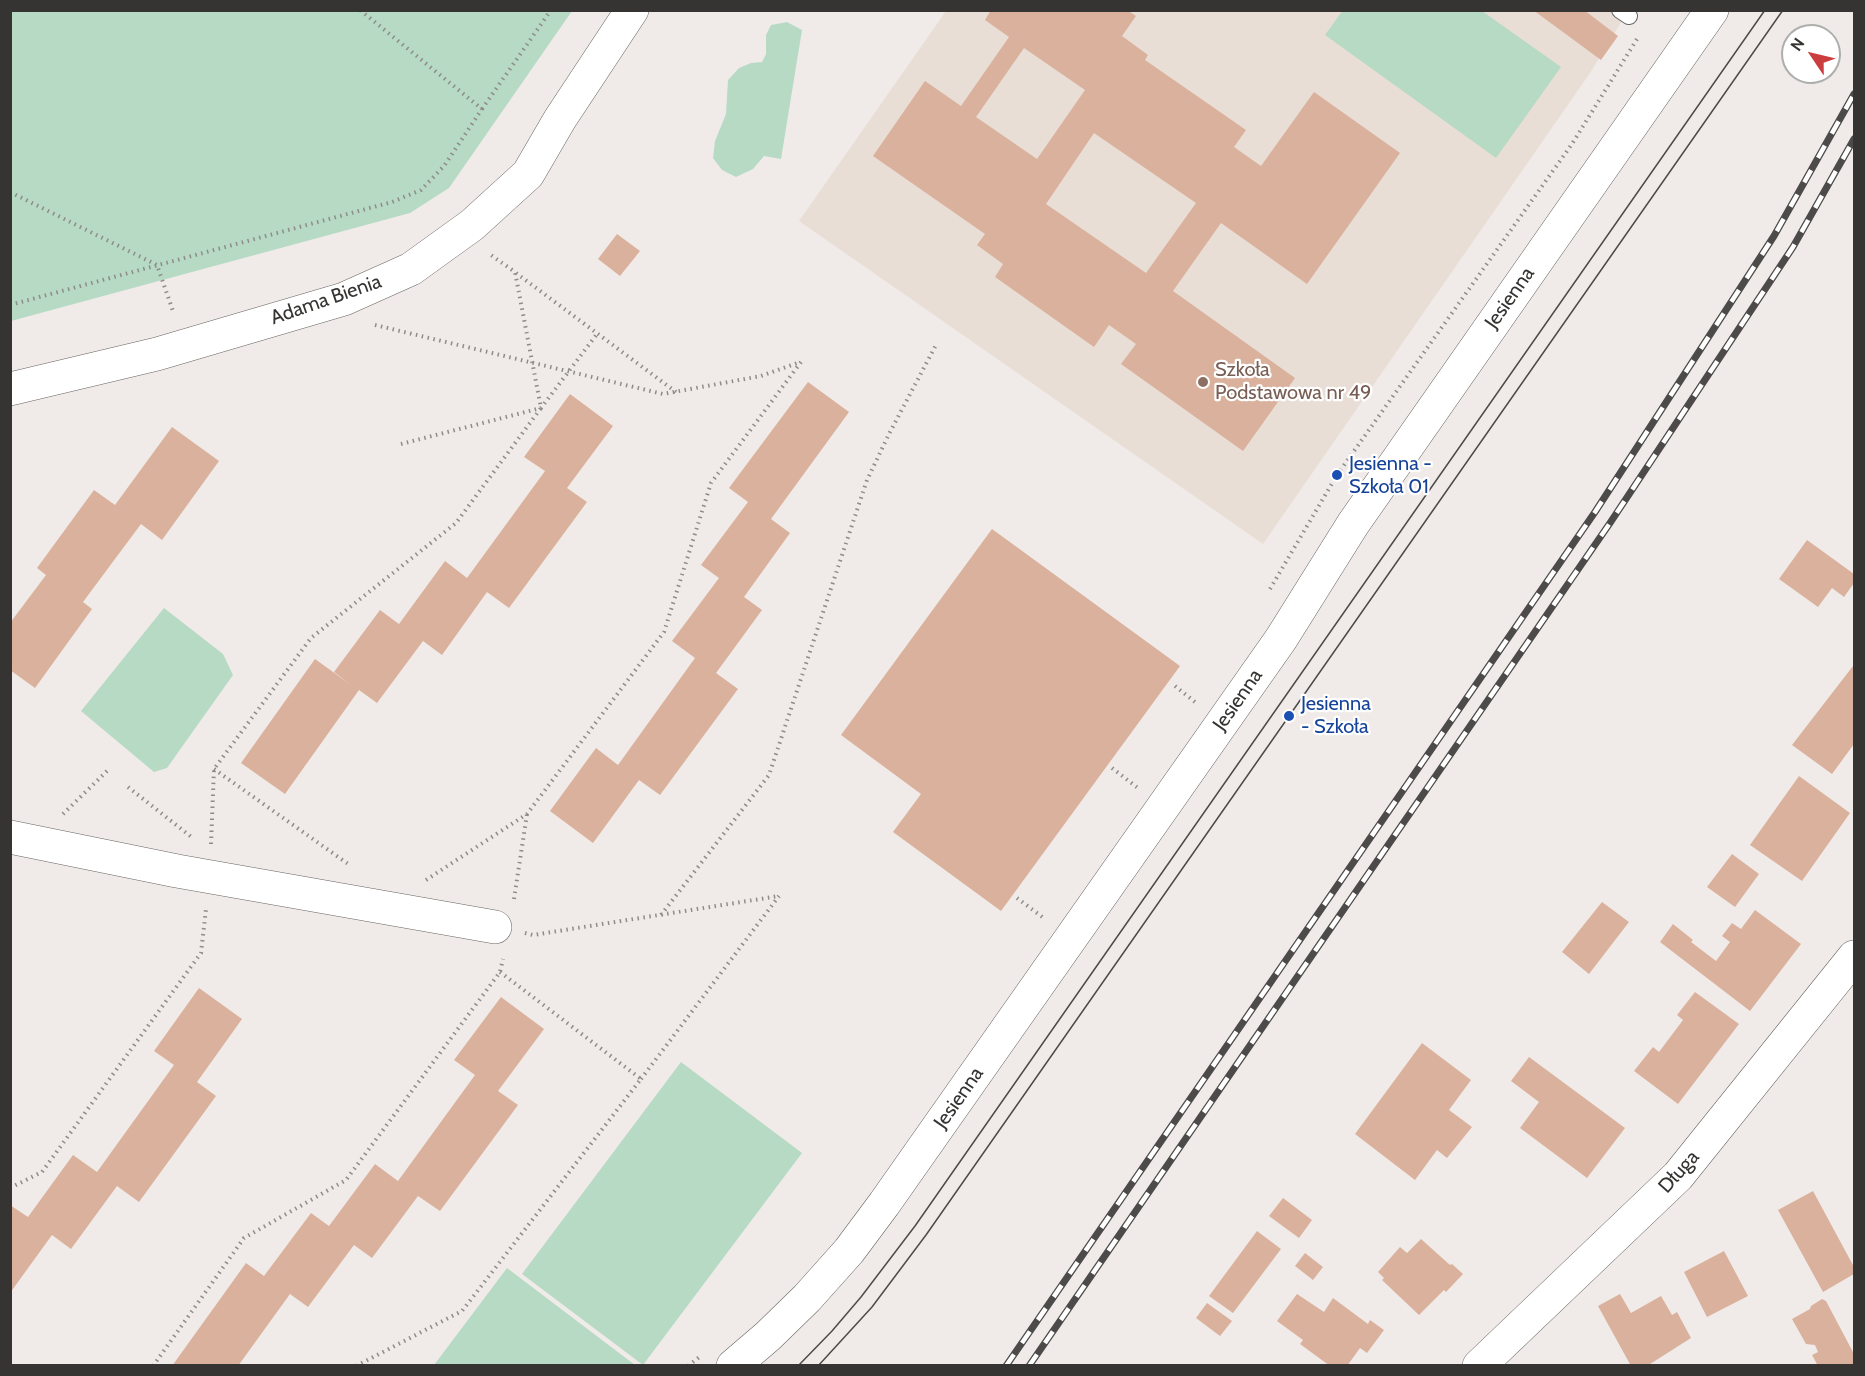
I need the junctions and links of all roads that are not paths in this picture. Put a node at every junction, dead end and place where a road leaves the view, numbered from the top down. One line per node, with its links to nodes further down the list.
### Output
1 (632, 10): 3 (street, Adama Bienia)
2 (1712, 10): 7 (street, Jesienna)
3 (10, 388)
4 (22, 839): 5 (street)
5 (507, 928)
6 (1854, 957): 8 (street, Długa)
7 (720, 1359)
8 (1479, 1365)

